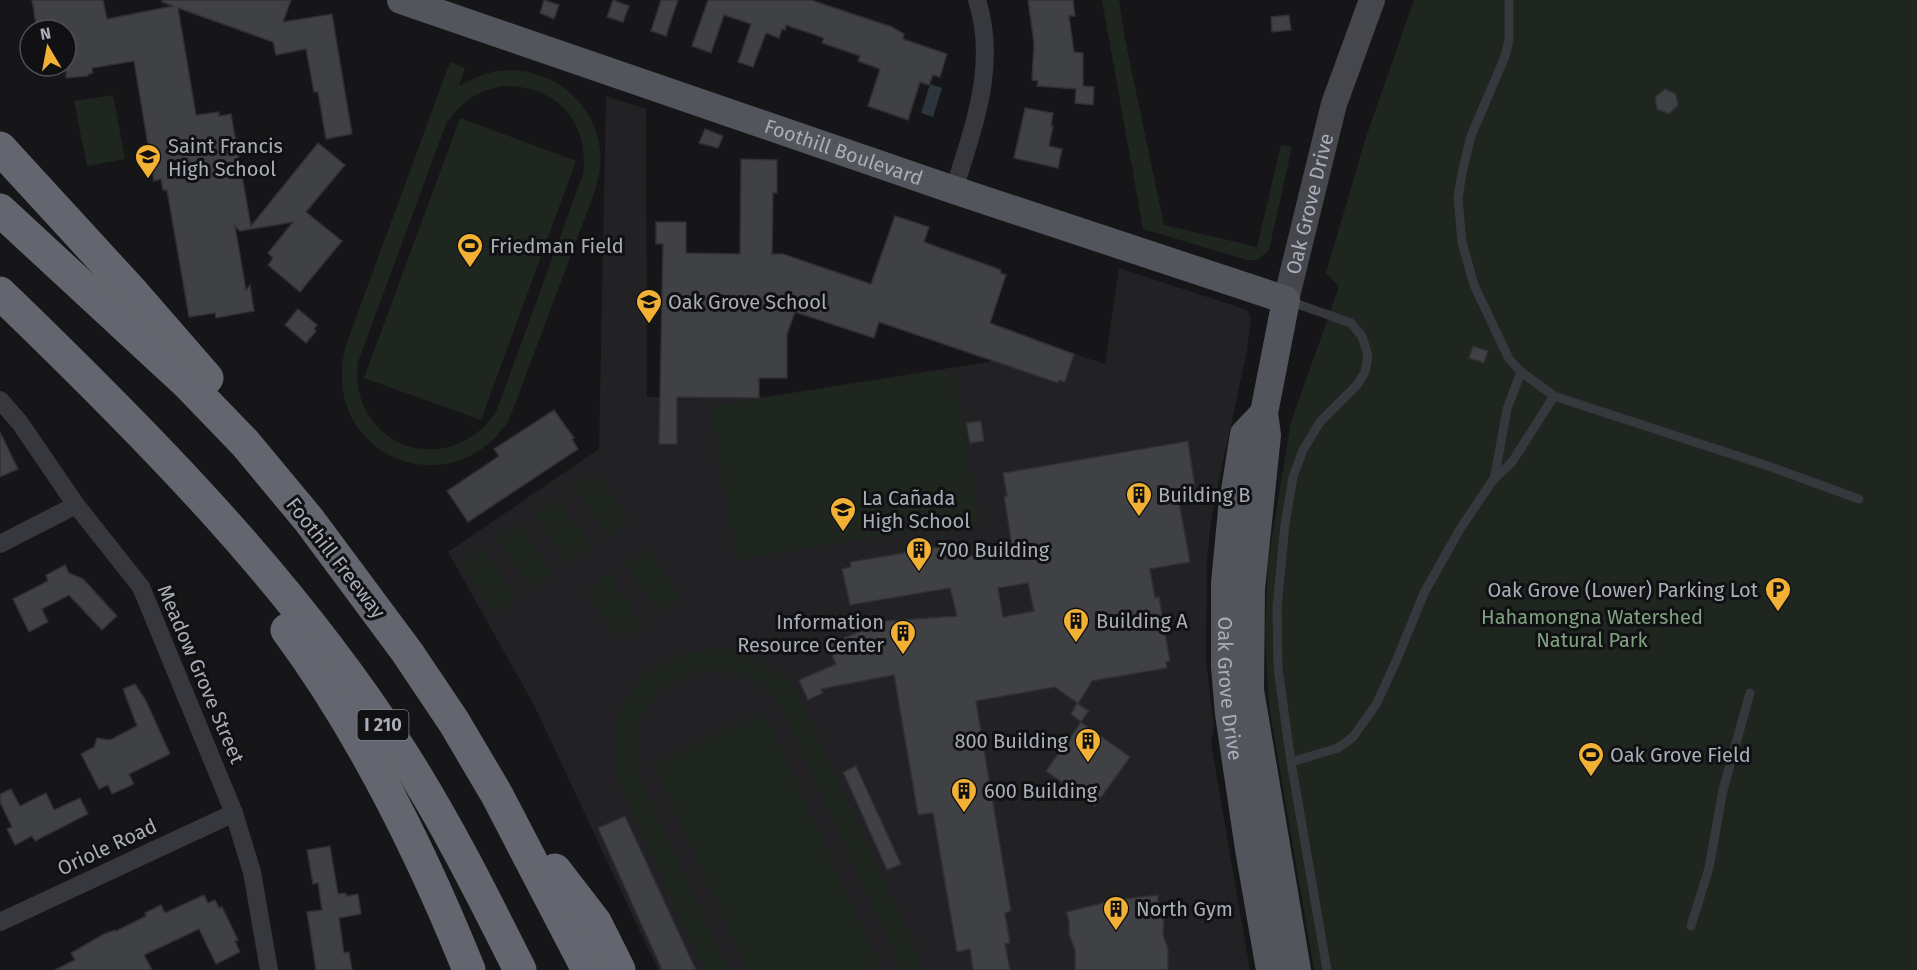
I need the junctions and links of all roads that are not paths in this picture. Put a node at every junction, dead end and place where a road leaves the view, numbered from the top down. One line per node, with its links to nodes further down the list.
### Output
1 (401, 0): 6 (main road, Foothill Boulevard)
2 (975, 0): 6 (street)
3 (1372, 0): 9 (street, Oak Grove Drive)
4 (1509, 0): 10 (lane)
5 (0, 148): 18 (highway)
6 (954, 190): 9 (main road, Foothill Boulevard)
7 (0, 210): 18 (highway, Foothill Freeway)
8 (0, 293): 16 (highway, I 210)
9 (1286, 300): 13 (main road, Oak Grove Drive); 21 (lane)
10 (1521, 372): 11 (lane); 14 (lane)
11 (1554, 396): 14 (lane); 15 (lane)
12 (0, 400): 17 (street, Meadow Grove Street)
13 (1264, 413): 31 (main road, Oak Grove Drive); 32 (main road, Oak Grove Drive)
14 (1494, 480): 21 (lane)
15 (1859, 499)
16 (208, 504): 27 (highway); 28 (highway, I 210)
17 (76, 505): 19 (street); 23 (street, Meadow Grove Street)
18 (309, 520): 22 (highway, Foothill Freeway)
19 (0, 544)
20 (1750, 693): 25 (lane)
21 (1291, 762): 33 (lane)
22 (497, 795): 29 (highway, Foothill Freeway); 30 (highway)
23 (234, 813): 24 (street, Oriole Road); 26 (street, Meadow Grove Street)
24 (0, 922)
25 (1691, 926)
26 (269, 970)
27 (469, 970)
28 (520, 970)
29 (588, 970)
30 (619, 970)
31 (1270, 970)
32 (1297, 970)
33 (1327, 970)

